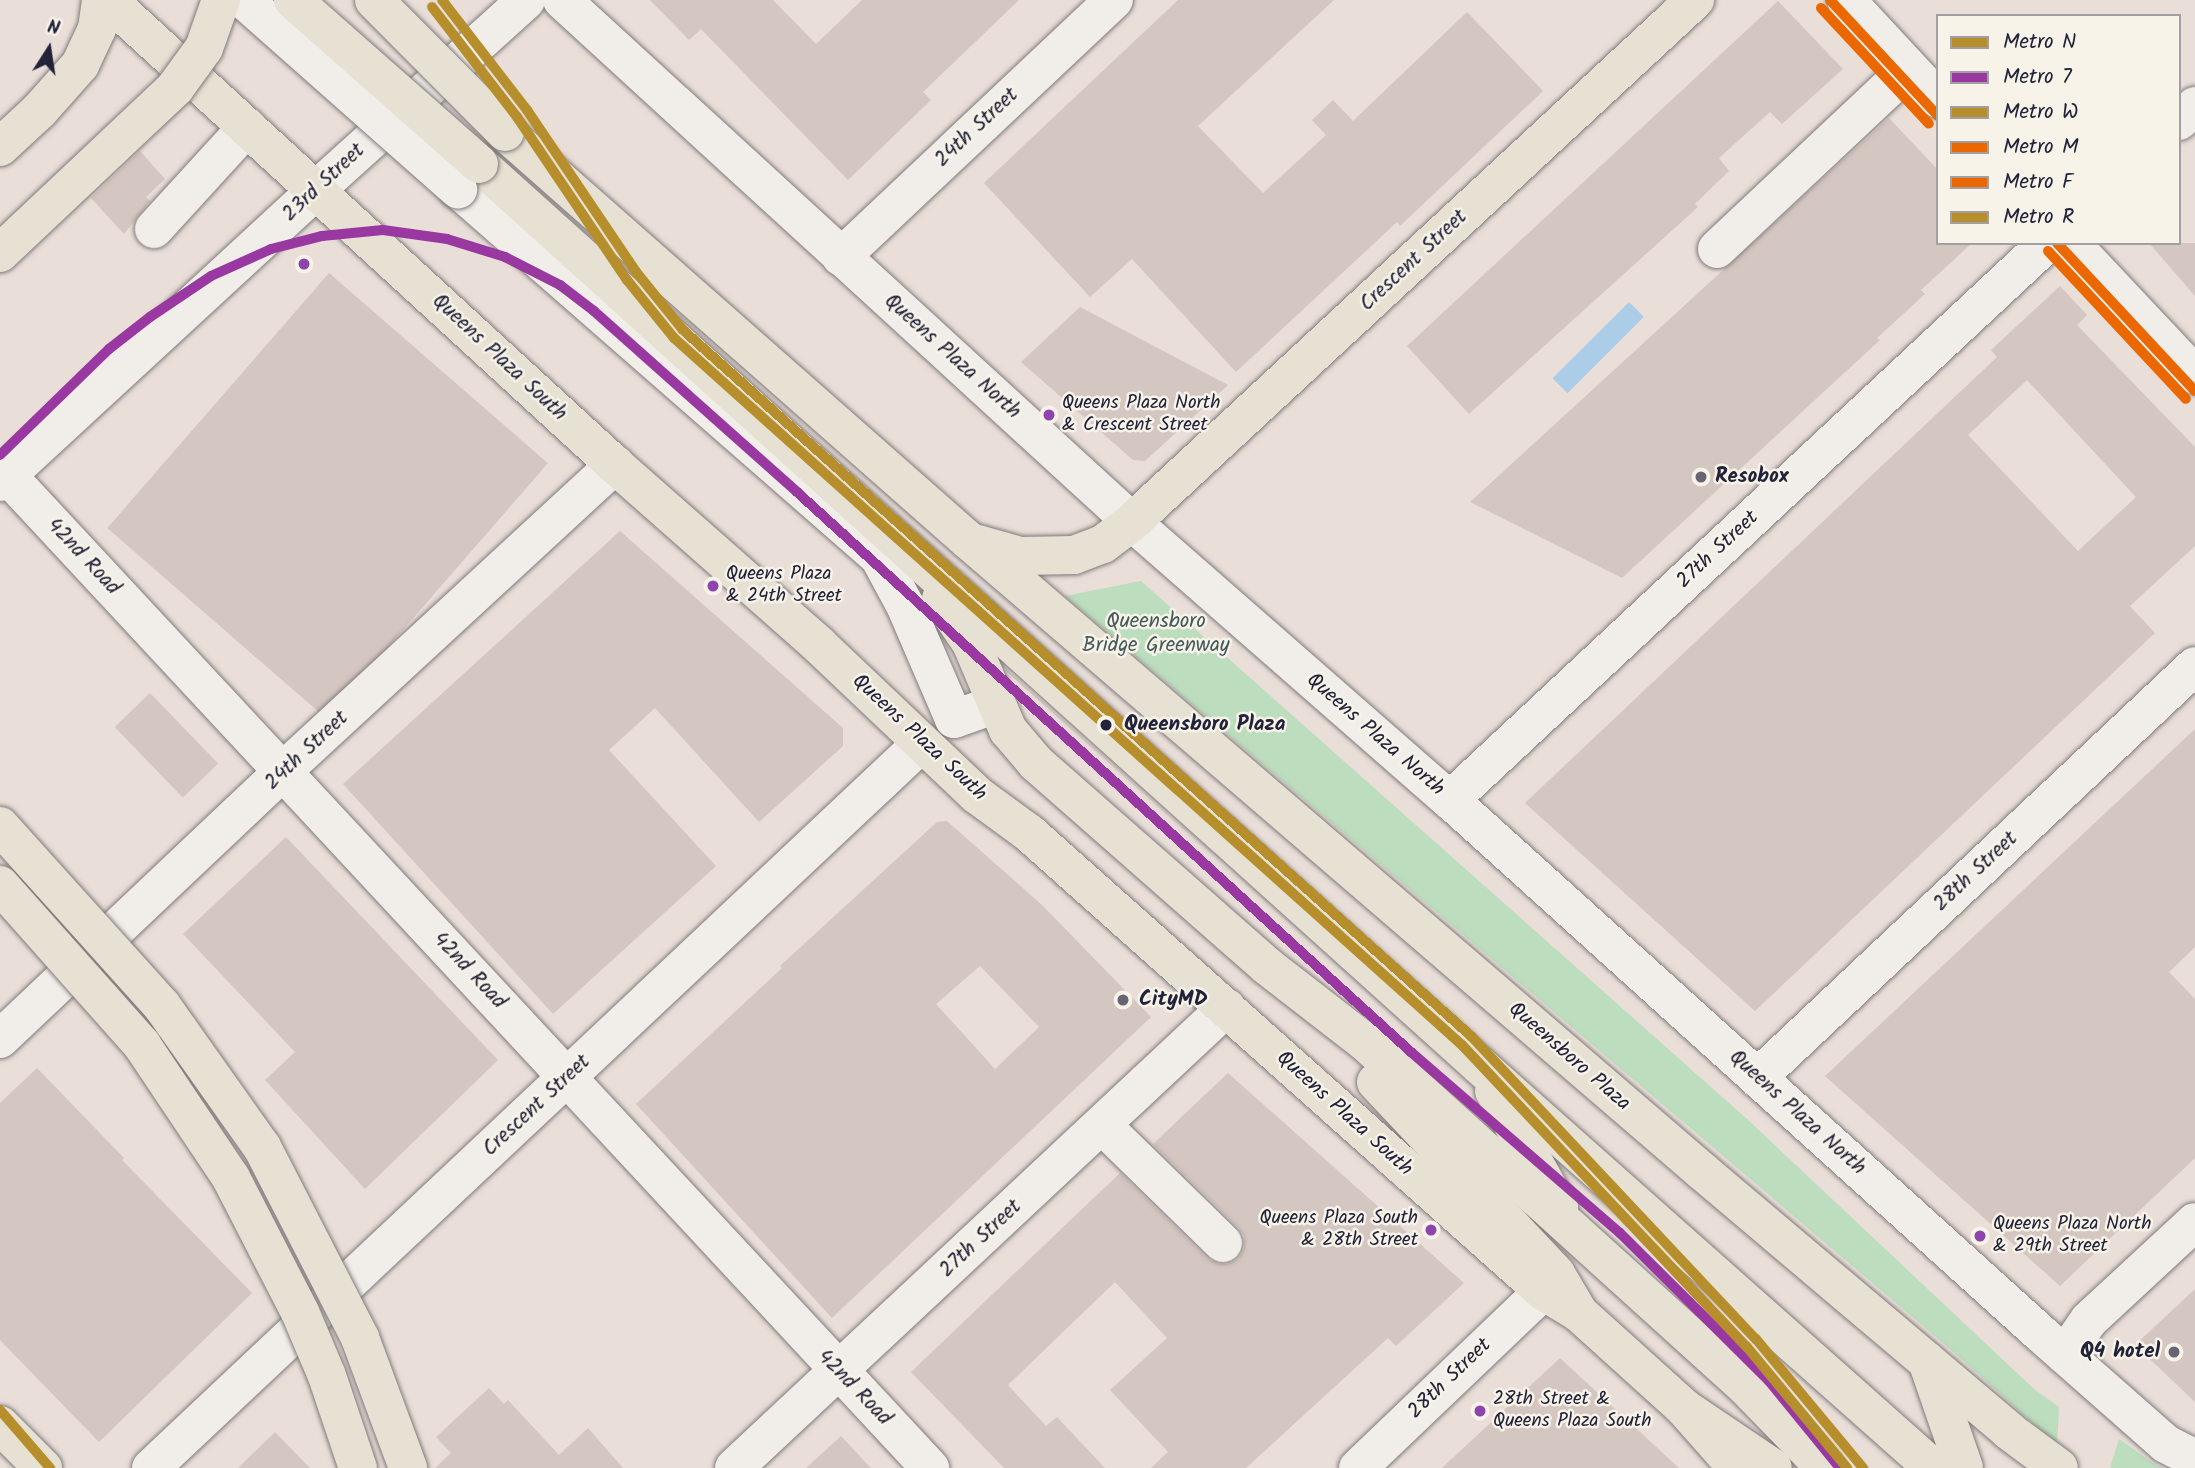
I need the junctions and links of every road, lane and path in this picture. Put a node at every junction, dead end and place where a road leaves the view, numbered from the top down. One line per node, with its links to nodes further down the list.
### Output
1 (101, 0): 18 (main road)
2 (108, 0): 17 (main road, Queens Plaza South)
3 (200, 0): 21 (main road)
4 (221, 0): 26 (main road, bridge)
5 (244, 0): 19 (street, bridge)
6 (293, 0): 19 (main road, bridge)
7 (374, 0): 33 (main road, Queensboro Plaza, bridge)
8 (526, 0): 20 (street, 23rd Street)
9 (562, 0): 27 (street, Queens Plaza North)
10 (1114, 0): 27 (street, 24th Street)
11 (1695, 0): 31 (main road, Crescent Street)
12 (1846, 0): 13 (street)
13 (1909, 69): 14 (street); 25 (street)
14 (1936, 97)
15 (2195, 106): 16 (street)
16 (2181, 119)
17 (247, 127): 20 (main road, Queens Plaza South); 22 (street)
18 (0, 147)
19 (468, 176): 32 (main road); 35 (street)
20 (316, 190): 29 (main road, Queens Plaza South); 30 (street, 23rd Street)
21 (0, 225)
22 (154, 229)
23 (2046, 245): 38 (street, 27th Street)
24 (2073, 245): 28 (street)
25 (1717, 249)
26 (0, 253)
27 (841, 257): 31 (street, Queens Plaza North)
28 (2195, 375)
29 (615, 465): 36 (main road, Queens Plaza South); 37 (street, 24th Street)
30 (4, 479): 37 (street, 42nd Road)
31 (1132, 522): 33 (main road, Crescent Street); 38 (street, Queens Plaza North)
32 (890, 534): 35 (main road); 44 (main road)
33 (968, 540): 54 (main road, Queensboro Plaza)
34 (2195, 666): 46 (street, 28th Street)
35 (994, 705): 41 (main road)
36 (922, 743): 42 (main road, Queens Plaza South); 45 (street, Crescent Street)
37 (283, 771): 43 (street, 24th Street); 45 (street, 42nd Road)
38 (1450, 800): 46 (street, Queens Plaza North)
39 (0, 826): 63 (main road, bridge)
40 (0, 885): 62 (main road, bridge)
41 (1267, 966): 49 (main road); 52 (main road)
42 (1226, 1008): 47 (street, 27th Street); 51 (main road, Queens Plaza South)
43 (0, 1039)
44 (1479, 1065): 49 (main road); 70 (main road)
45 (567, 1077): 55 (street, 42nd Road); 61 (street, Crescent Street)
46 (1757, 1078): 53 (street, Queens Plaza North)
47 (1102, 1125): 50 (street); 55 (street, 27th Street)
48 (2195, 1222): 53 (street)
49 (1569, 1227): 69 (main road)
50 (1223, 1243)
51 (1542, 1290): 52 (main road, Queens Plaza South); 66 (street, 28th Street)
52 (1579, 1313): 56 (main road, Queens Plaza South)
53 (2065, 1355): 59 (street, Queens Plaza North)
54 (1927, 1361): 58 (main road, Queensboro Plaza); 71 (main road)
55 (839, 1372): 64 (street, 27th Street); 65 (street, 42nd Road)
56 (1684, 1408): 67 (main road, Queens Plaza South); 68 (main road)
57 (0, 1425): 60 (main road)
58 (2009, 1431): 72 (main road); 73 (main road, Queensboro Plaza)
59 (2195, 1459)
60 (43, 1468)
61 (151, 1468)
62 (358, 1468)
63 (408, 1468)
64 (734, 1468)
65 (930, 1468)
66 (1358, 1468)
67 (1737, 1468)
68 (1773, 1468)
69 (1825, 1468)
70 (1933, 1468)
71 (1964, 1468)
72 (2020, 1468)
73 (2059, 1468)

